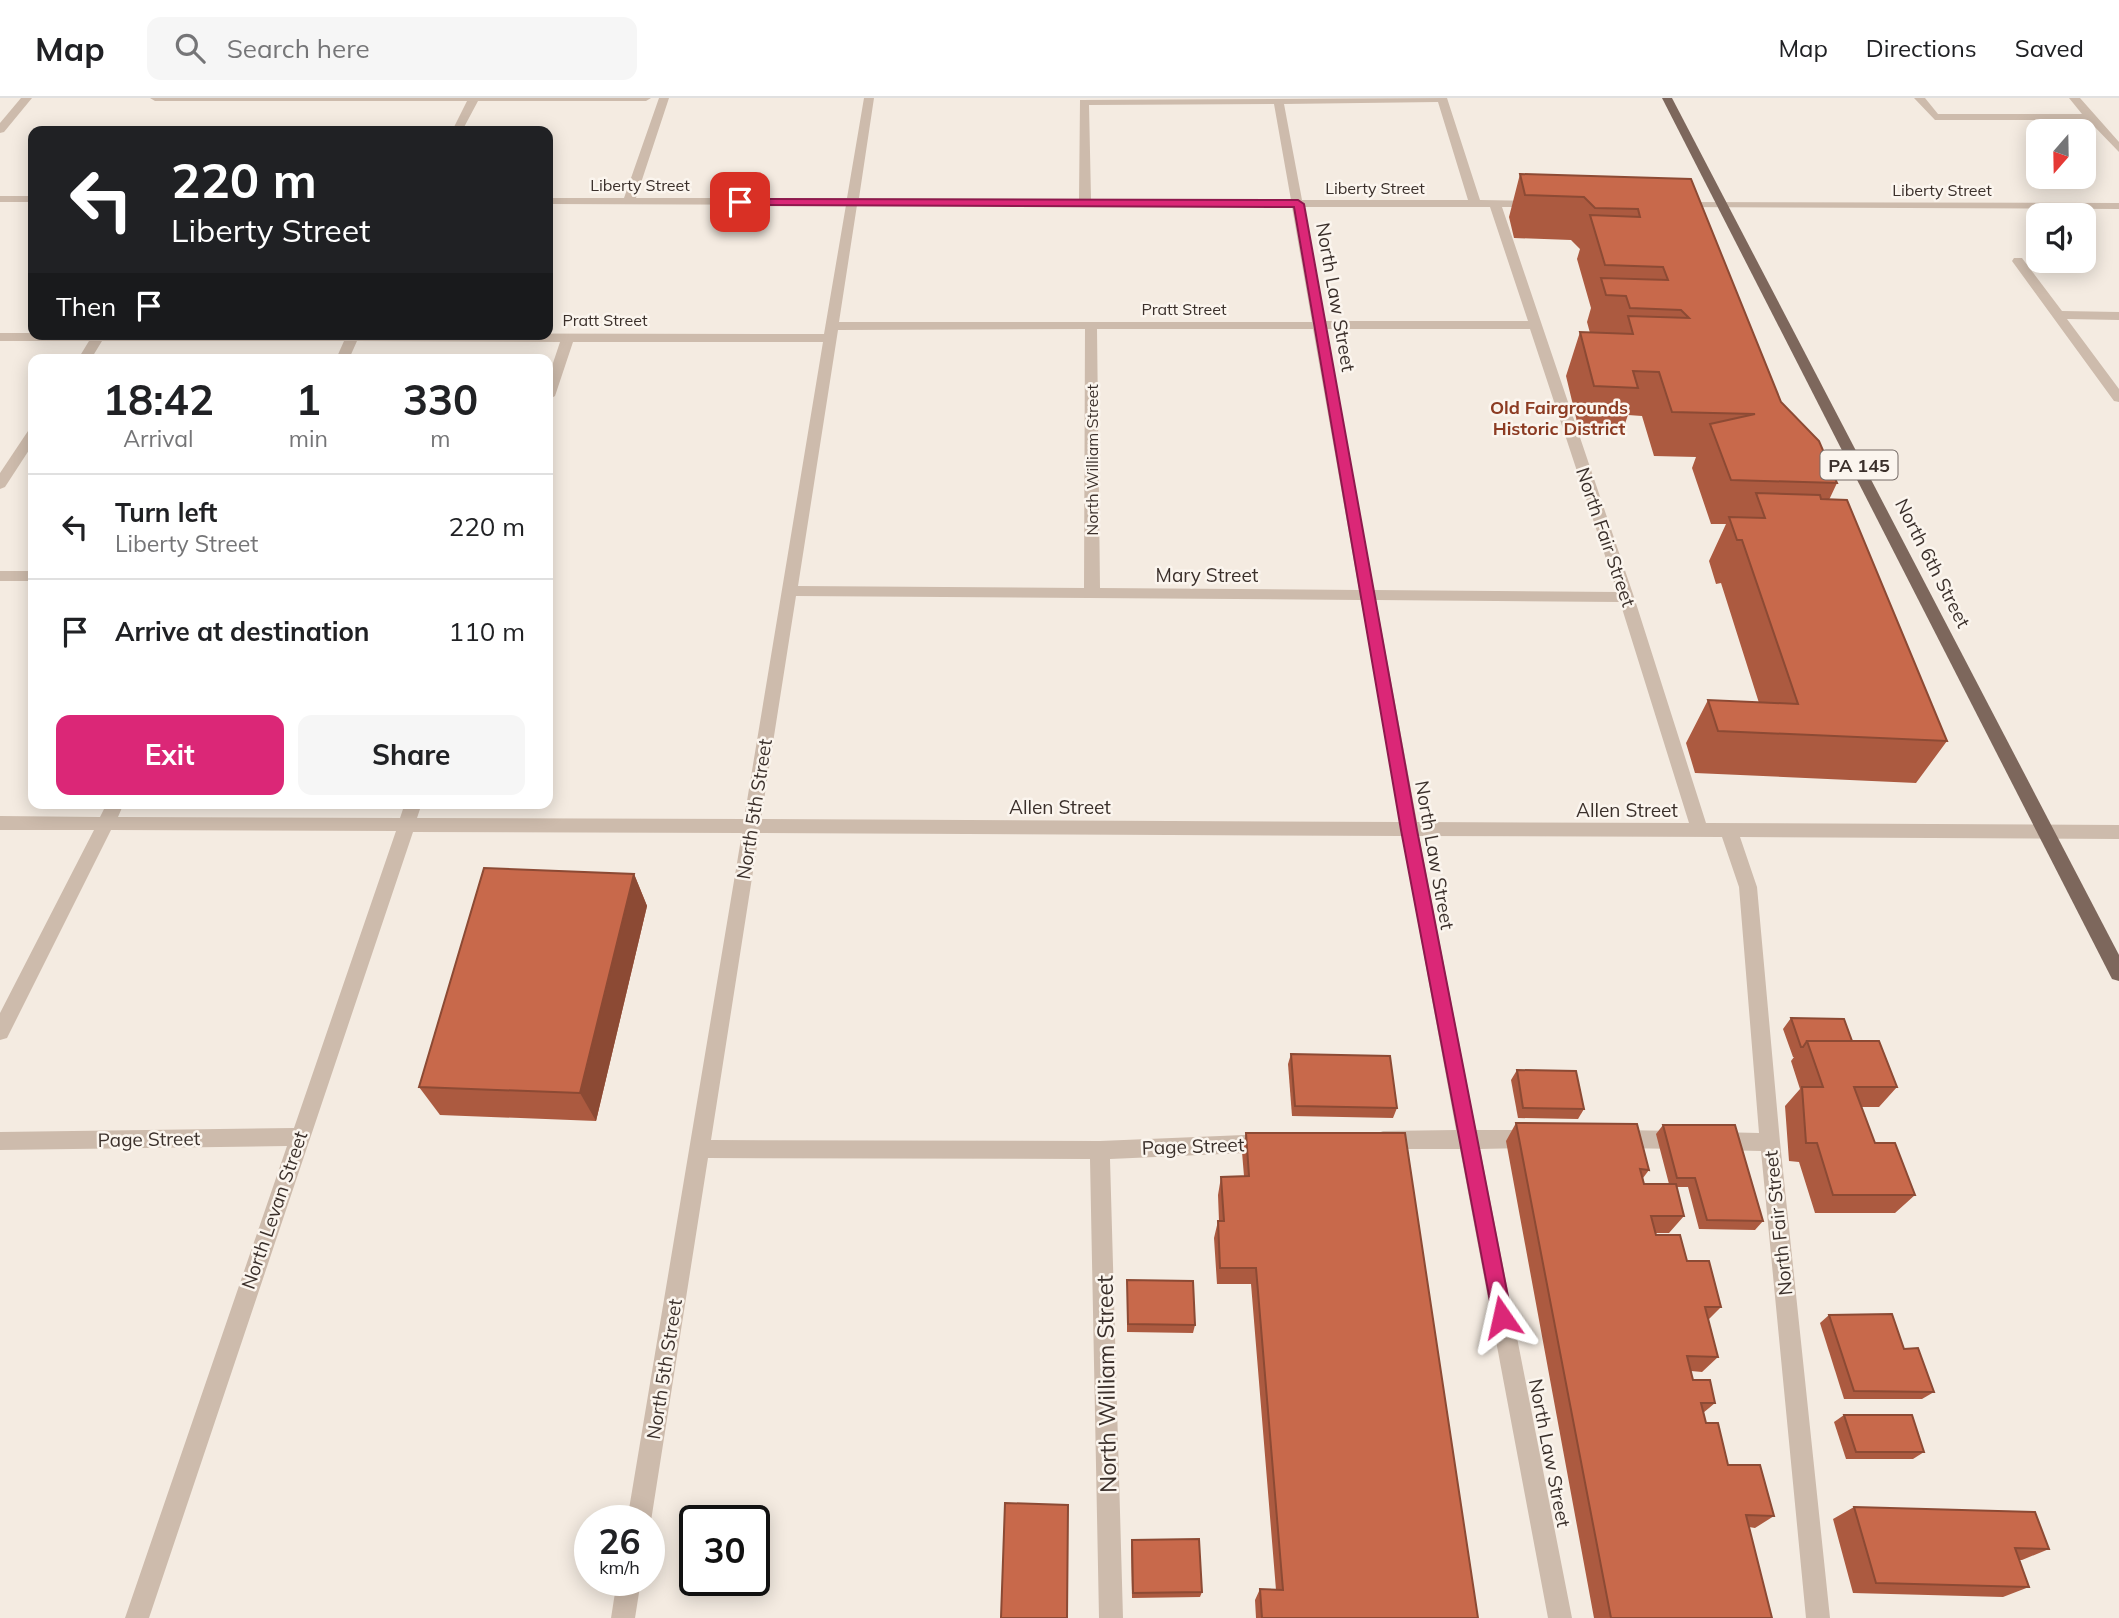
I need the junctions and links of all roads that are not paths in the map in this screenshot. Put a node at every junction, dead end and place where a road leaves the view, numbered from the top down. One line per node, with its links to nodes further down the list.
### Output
1 (27, 98): 14 (street)
2 (155, 98): 9 (street)
3 (646, 98): 9 (street)
4 (664, 98): 19 (street)
5 (869, 98): 20 (street, North 5th Street)
6 (1667, 98): 27 (main road, North 6th Street / PA 145)
7 (1919, 98): 12 (street)
8 (2074, 98): 12 (street)
9 (474, 99): 13 (street)
10 (1278, 99): 11 (street); 21 (street); 22 (street, North Law Street)
11 (1442, 99): 23 (street)
12 (2091, 117): 15 (street)
13 (460, 126)
14 (0, 130)
15 (2119, 149)
16 (0, 199): 17 (street)
17 (28, 200)
18 (553, 201): 19 (street, Liberty Street)
19 (629, 201): 20 (street, Liberty Street)
20 (851, 202): 21 (street, Liberty Street); 35 (street, North 5th Street)
21 (1085, 203): 22 (street, Liberty Street)
22 (1298, 204): 23 (street, Liberty Street); 33 (street, North Law Street)
23 (1475, 204): 24 (street, Liberty Street)
24 (1494, 204): 25 (street, Liberty Street); 32 (street, North Fair Street)
25 (1549, 204)
26 (1671, 205): 27 (street, Liberty Street)
27 (1725, 205): 28 (street, Liberty Street); 60 (main road, North 6th Street / PA 145)
28 (2119, 206)
29 (2018, 261): 30 (street)
30 (2057, 315): 31 (street); 41 (street)
31 (2119, 316)
32 (1535, 325): 33 (street, Pratt Street); 49 (street, North Fair Street)
33 (1320, 326): 34 (street, Pratt Street); 48 (street, North Law Street)
34 (1091, 327): 35 (street, Pratt Street); 47 (street, North William Street)
35 (832, 332): 39 (street, Pratt Street); 46 (street, North 5th Street)
36 (0, 337): 37 (street, Pratt Street)
37 (28, 337)
38 (553, 338): 39 (street, Pratt Street)
39 (568, 338): 40 (street)
40 (553, 382)
41 (2119, 398)
42 (28, 442): 43 (street)
43 (0, 484)
44 (0, 576): 45 (street)
45 (28, 576)
46 (788, 591): 47 (street, Mary Street); 55 (street, North 5th Street)
47 (1092, 593): 48 (street, Mary Street)
48 (1366, 595): 49 (street, Mary Street); 56 (street, North Law Street)
49 (1626, 597): 57 (street, North Fair Street)
50 (113, 809): 53 (street)
51 (412, 809): 54 (street, North Levan Street)
52 (0, 823): 53 (street, Allen Street)
53 (106, 824): 54 (street, Allen Street); 62 (street)
54 (407, 825): 55 (street, Allen Street); 63 (street, North Levan Street)
55 (752, 827): 56 (street, Allen Street); 71 (street, North 5th Street)
56 (1409, 830): 57 (street, Allen Street); 64 (street, North Law Street)
57 (1700, 831): 58 (street, Allen Street)
58 (1729, 831): 60 (street, Allen Street); 69 (street, North Fair Street)
59 (2119, 832): 60 (street, Allen Street)
60 (2048, 833): 61 (main road, North 6th Street / PA 145)
61 (2119, 973)
62 (0, 1032)
63 (299, 1137): 68 (street, Page Street); 75 (street, North Levan Street)
64 (1470, 1139): 65 (street); 67 (street); 78 (street, North Law Street)
65 (1547, 1139)
66 (1599, 1139): 69 (street)
67 (1368, 1140)
68 (0, 1141)
69 (1770, 1142): 79 (street, North Fair Street)
70 (1289, 1143): 72 (street, Page Street)
71 (701, 1149): 72 (street, Page Street); 73 (street, North 5th Street)
72 (1100, 1150): 77 (street, North William Street)
73 (642, 1505)
74 (626, 1596): 76 (street)
75 (137, 1618)
76 (623, 1618)
77 (1111, 1618)
78 (1560, 1618)
79 (1818, 1618)

